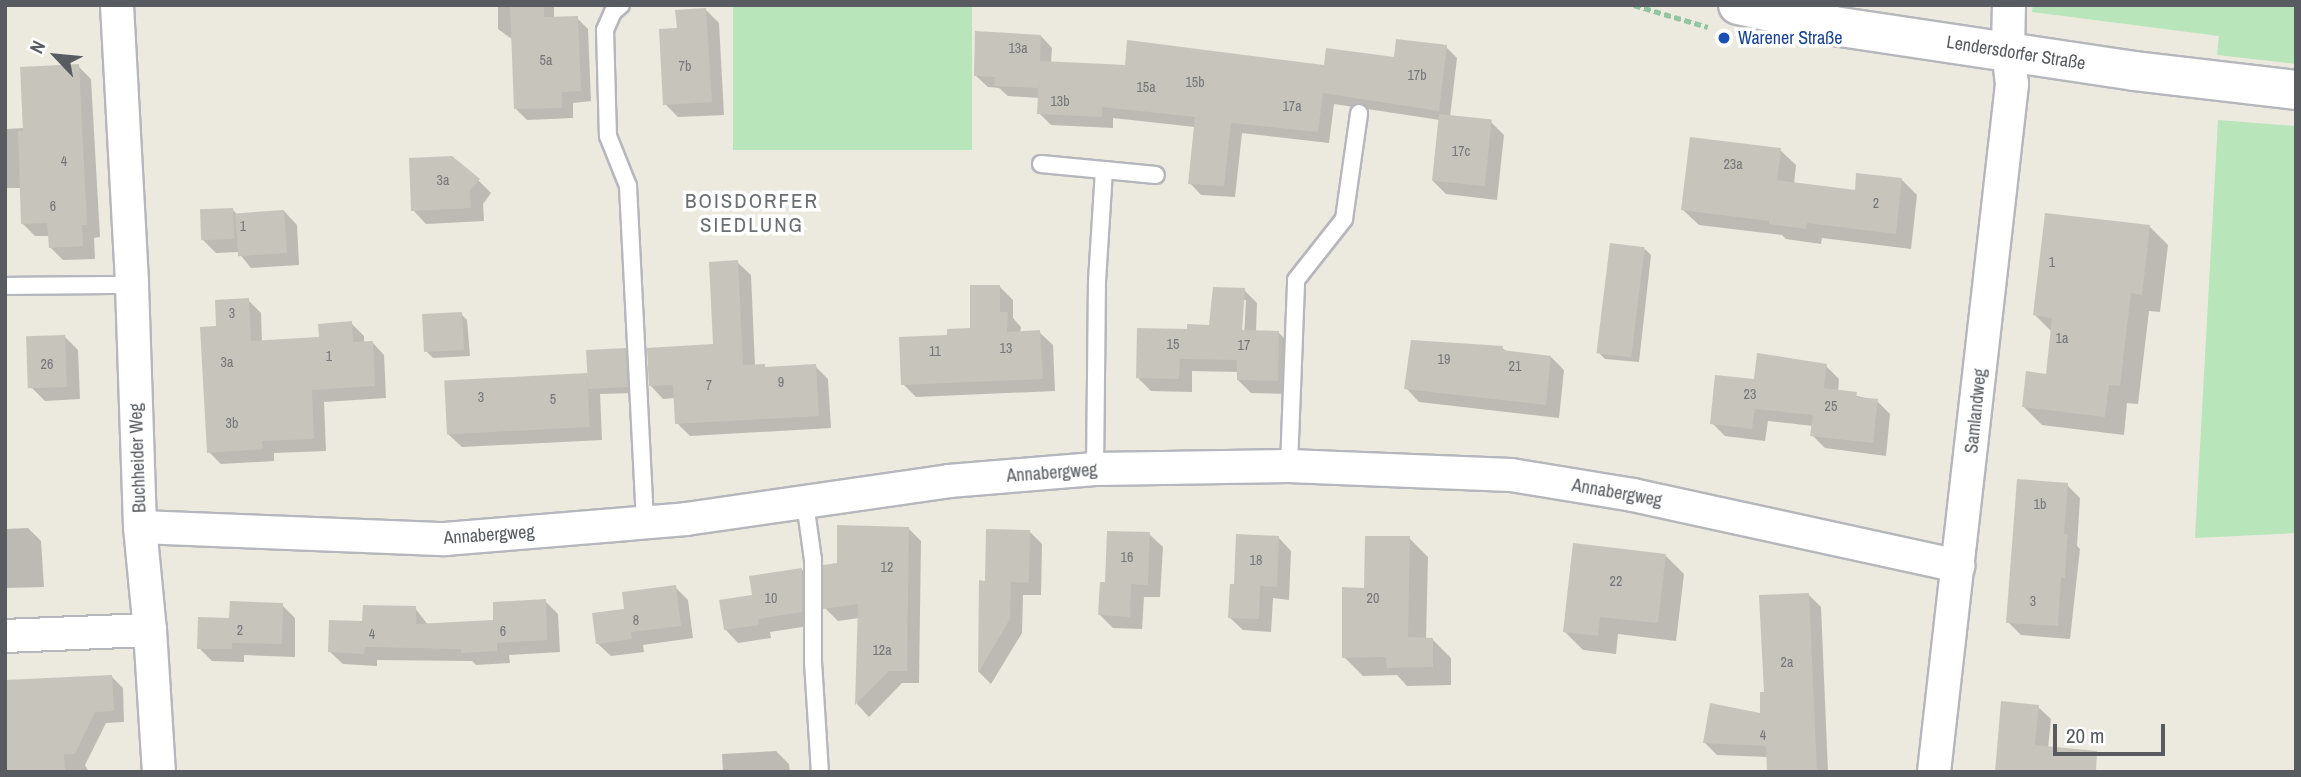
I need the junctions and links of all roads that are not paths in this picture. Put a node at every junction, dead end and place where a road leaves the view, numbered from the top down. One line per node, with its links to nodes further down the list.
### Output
1 (117, 5): 11 (street, Buchheider Weg)
2 (621, 5): 16 (lane)
3 (1738, 5): 5 (street, Lendersdorfer Straße)
4 (2009, 5): 5 (street, Samlandweg)
5 (2007, 51): 6 (street, Lendersdorfer Straße); 18 (street, Samlandweg)
6 (2296, 90)
7 (1359, 113): 13 (lane)
8 (1041, 164): 9 (lane)
9 (1104, 170): 10 (lane); 14 (lane)
10 (1156, 175)
11 (132, 285): 12 (lane); 17 (street, Buchheider Weg)
12 (5, 286)
13 (1289, 466): 14 (street, Annabergweg); 18 (street, Annabergweg)
14 (1095, 469): 15 (street, Annabergweg)
15 (805, 503): 16 (street, Annabergweg); 22 (lane)
16 (645, 523): 17 (street, Annabergweg)
17 (140, 527): 19 (street, Buchheider Weg)
18 (1958, 566): 23 (street, Samlandweg)
19 (150, 630): 20 (street); 21 (street, Buchheider Weg)
20 (5, 636)
21 (159, 772)
22 (820, 772)
23 (1934, 772)

